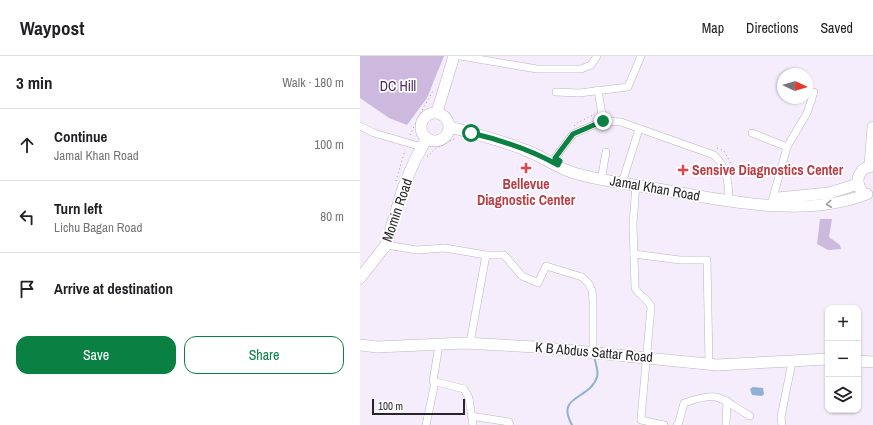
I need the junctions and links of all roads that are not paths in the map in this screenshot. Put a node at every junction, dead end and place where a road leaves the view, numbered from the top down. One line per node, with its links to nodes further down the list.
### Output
1 (454, 56): 8 (main road)
2 (460, 56): 3 (street)
3 (597, 56)
4 (641, 56): 5 (street)
5 (598, 90): 6 (street); 9 (street)
6 (556, 92)
7 (814, 92): 16 (street)
8 (437, 112): 10 (main road); 15 (main road)
9 (603, 121): 13 (street); 18 (street)
10 (449, 123): 15 (main road); 18 (main road); 21 (main road, Jamal Khan Road)
11 (360, 126): 15 (street)
12 (873, 127): 19 (main road)
13 (639, 129): 21 (street); 25 (street)
14 (752, 133): 16 (street)
15 (424, 143): 27 (main road, Momin Road)
16 (787, 148): 26 (street)
17 (606, 152): 20 (street)
18 (555, 158): 20 (main road)
19 (872, 166): 22 (main road)
20 (602, 175): 21 (main road)
21 (623, 181): 23 (main road, Jamal Khan Road); 25 (main road)
22 (858, 184): 24 (main road); 26 (main road)
23 (636, 185): 26 (main road, Jamal Khan Road); 28 (street)
24 (870, 195): 26 (main road, Jamal Khan Road, one-way to 26)
25 (729, 197): 26 (main road)
26 (771, 202)
27 (386, 245): 29 (street); 30 (main road, Momin Road)
28 (634, 254): 35 (street); 40 (street)
29 (486, 255): 31 (street); 34 (street)
30 (360, 278)
31 (470, 344): 33 (main road, K B Abdus Sattar Road); 34 (main road, K B Abdus Sattar Road)
32 (360, 345): 33 (main road, K B Abdus Sattar Road)
33 (439, 345): 41 (street)
34 (593, 352): 35 (main road, K B Abdus Sattar Road)
35 (647, 356): 40 (main road, K B Abdus Sattar Road); 48 (street)
36 (825, 359): 38 (main road, K B Abdus Sattar Road)
37 (861, 361): 39 (main road)
38 (792, 362): 40 (main road, K B Abdus Sattar Road); 51 (street)
39 (873, 362)
40 (709, 364)
41 (435, 382): 43 (street); 45 (street)
42 (727, 401): 44 (street); 49 (street); 50 (street)
43 (472, 416): 46 (street); 47 (street)
44 (750, 416)
45 (426, 425)
46 (473, 425)
47 (510, 425)
48 (664, 425)
49 (677, 425)
50 (726, 425)
51 (782, 425)

